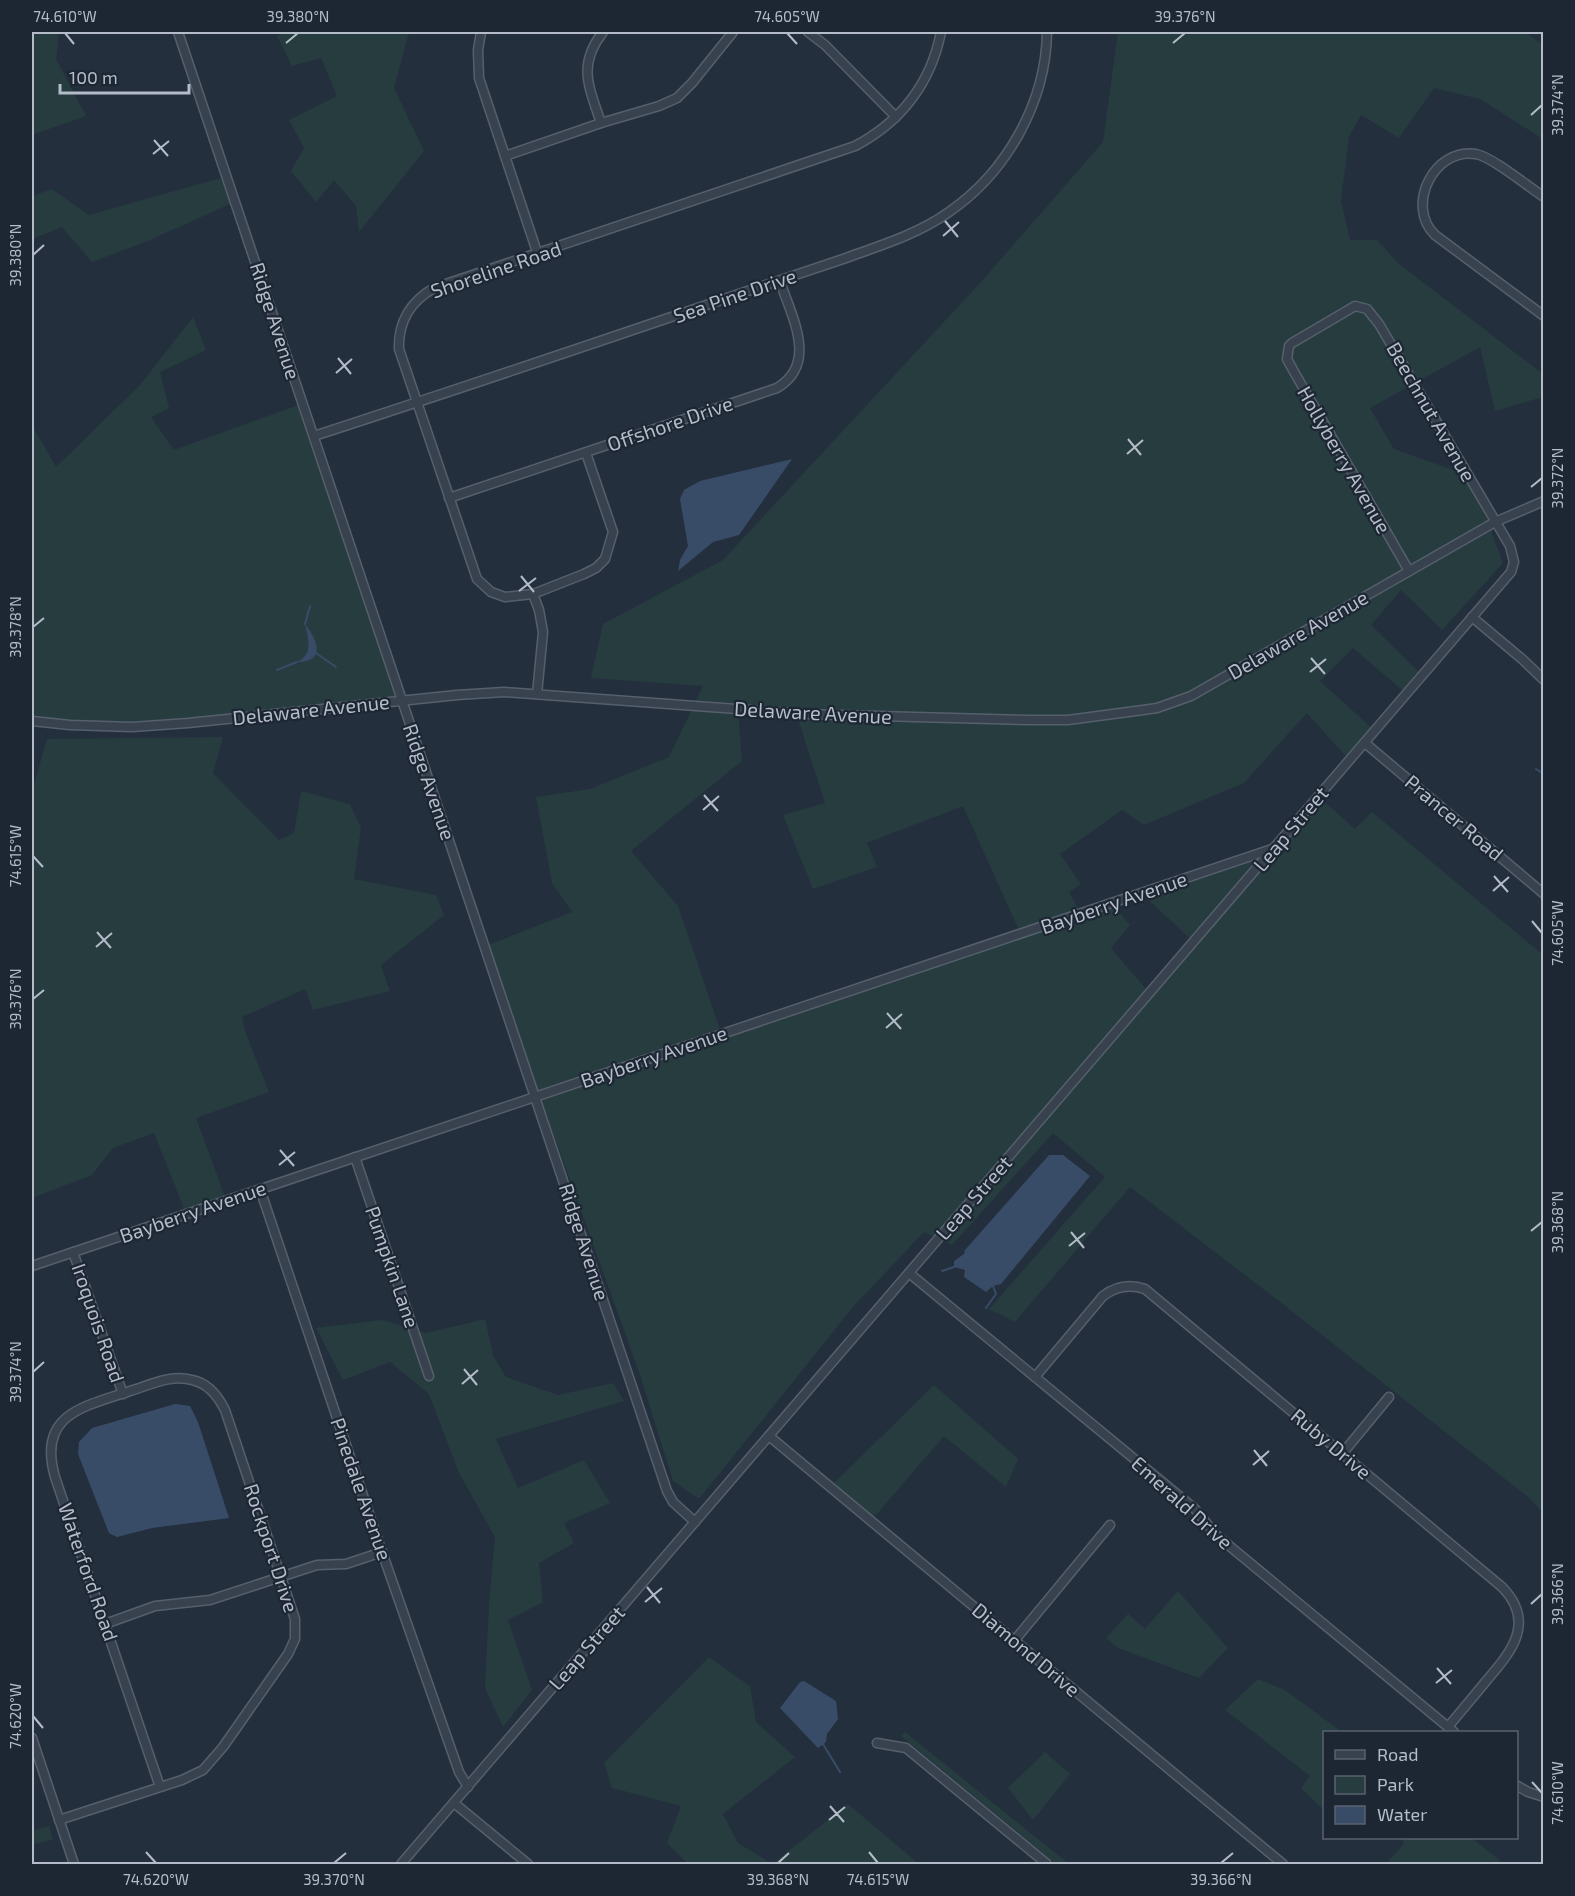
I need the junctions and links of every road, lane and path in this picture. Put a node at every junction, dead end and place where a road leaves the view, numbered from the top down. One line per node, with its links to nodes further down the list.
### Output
1 (178, 32): 17 (street, Ridge Avenue)
2 (481, 32): 10 (street)
3 (603, 32): 9 (street)
4 (733, 32): 9 (street)
5 (808, 32): 8 (street)
6 (941, 32): 8 (street, Shoreline Road)
7 (1047, 32): 13 (street, Sea Pine Drive)
8 (896, 117): 12 (street, Shoreline Road)
9 (601, 123): 10 (street)
10 (505, 156): 12 (street)
11 (1544, 197): 15 (street)
12 (538, 255): 16 (street, Shoreline Road)
13 (780, 281): 16 (street, Sea Pine Drive); 18 (street, Offshore Drive)
14 (1363, 307): 21 (street, Beechnut Avenue); 22 (street, Hollyberry Avenue)
15 (1544, 316)
16 (416, 402): 17 (street, Sea Pine Drive); 19 (street, Shoreline Road)
17 (314, 436): 27 (street, Ridge Avenue)
18 (586, 453): 19 (street, Offshore Drive); 23 (street, Shoreline Road)
19 (449, 498): 23 (street, Shoreline Road)
20 (1544, 501): 21 (street, Delaware Avenue)
21 (1495, 522): 22 (street, Delaware Avenue); 24 (street, Leap Street)
22 (1409, 571): 26 (street, Delaware Avenue)
23 (533, 594): 26 (street)
24 (1473, 617): 25 (street); 29 (street, Leap Street)
25 (1544, 680)
26 (537, 694): 27 (street, Delaware Avenue)
27 (401, 700): 28 (street, Delaware Avenue); 32 (street, Ridge Avenue)
28 (32, 721)
29 (1365, 743): 30 (street, Leap Street); 31 (street, Prancer Road)
30 (1275, 848): 32 (street, Bayberry Avenue); 37 (street, Leap Street)
31 (1544, 894)
32 (536, 1097): 33 (street, Bayberry Avenue); 44 (street, Ridge Avenue)
33 (355, 1157): 34 (street, Bayberry Avenue); 38 (street, Pumpkin Lane)
34 (260, 1189): 35 (street, Bayberry Avenue); 46 (street, Pinedale Avenue)
35 (74, 1252): 36 (street, Bayberry Avenue); 40 (street, Iroquois Road)
36 (32, 1266)
37 (909, 1273): 39 (street, Emerald Drive); 42 (street, Leap Street)
38 (429, 1377)
39 (1035, 1377): 43 (street, Ruby Drive); 50 (street, Emerald Drive)
40 (123, 1394): 47 (street, Rockport Drive); 48 (street, Waterford Road)
41 (1389, 1397): 43 (street)
42 (769, 1436): 44 (street, Leap Street); 49 (street, Diamond Drive)
43 (1342, 1454): 50 (street, Ruby Drive)
44 (695, 1522): 55 (street, Leap Street)
45 (1110, 1525): 49 (street)
46 (382, 1552): 47 (street); 55 (street, Pinedale Avenue)
47 (281, 1577): 48 (street); 54 (street, Rockport Drive)
48 (105, 1624): 54 (street, Waterford Road)
49 (1014, 1641): 63 (street, Diamond Drive)
50 (1451, 1730)
51 (32, 1738): 58 (street)
52 (878, 1743): 62 (street)
53 (1518, 1786): 56 (street)
54 (160, 1787): 58 (street, Rockport Drive)
55 (468, 1787): 57 (street, Leap Street)
56 (1544, 1797)
57 (454, 1803): 60 (street, Leap Street); 61 (street)
58 (59, 1820): 59 (street)
59 (74, 1864)
60 (401, 1864)
61 (528, 1864)
62 (1047, 1864)
63 (1283, 1864)

